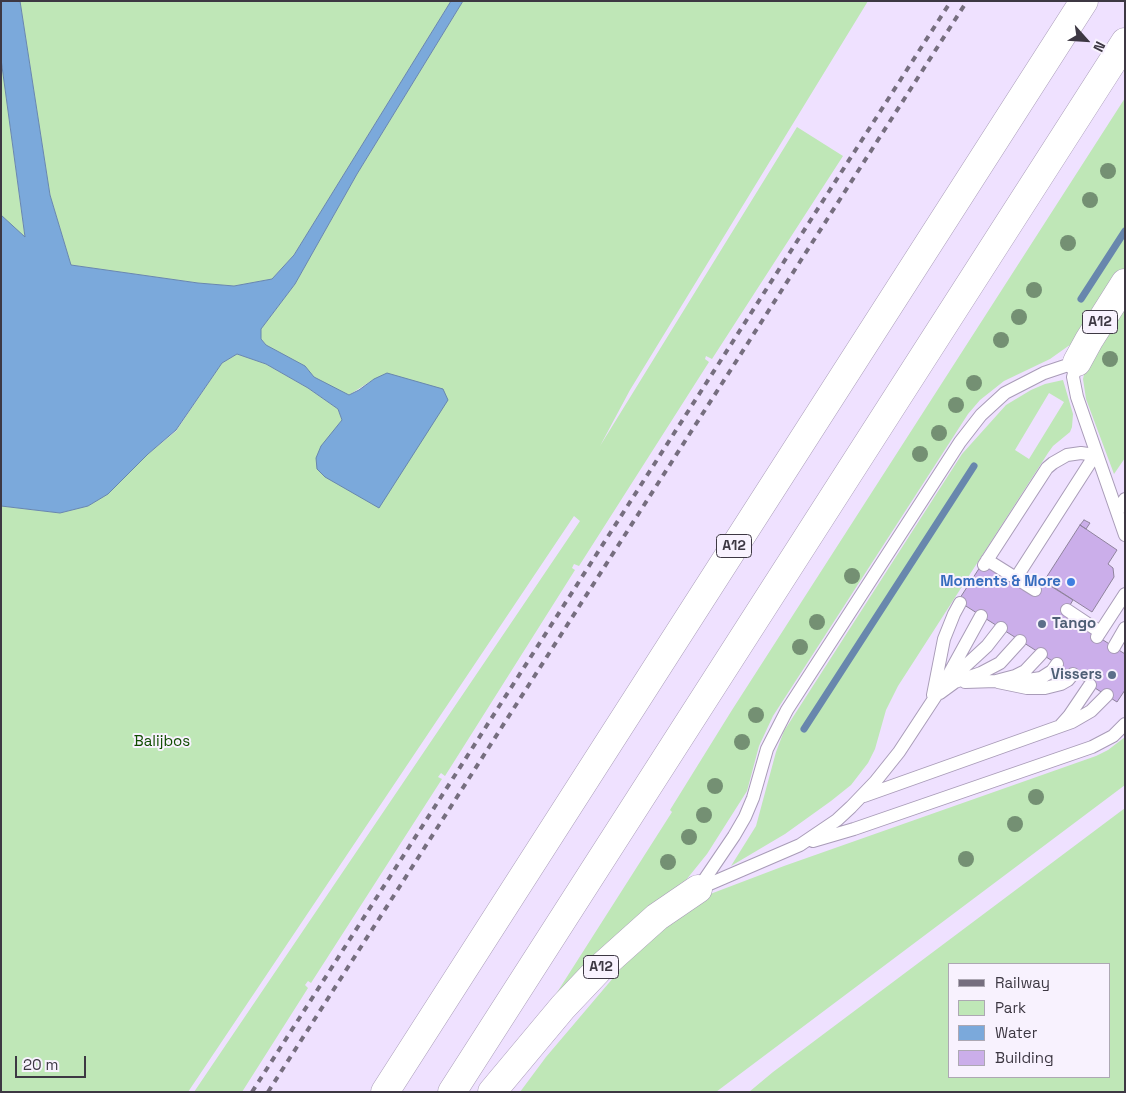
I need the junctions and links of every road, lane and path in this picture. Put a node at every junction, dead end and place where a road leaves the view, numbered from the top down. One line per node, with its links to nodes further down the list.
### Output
1 (1084, 1): 32 (highway, A12)
2 (1125, 42): 33 (highway)
3 (1125, 283): 4 (highway, A12)
4 (1077, 362): 5 (lane, A12); 31 (lane, A12)
5 (1096, 455): 7 (lane, A12); 9 (lane); 9 (lane)
6 (1125, 500): 7 (lane)
7 (1116, 512): 8 (lane, A12)
8 (1125, 535)
9 (1010, 577): 10 (lane)
10 (1029, 589)
11 (1125, 594): 13 (lane)
12 (960, 603): 26 (lane, A12)
13 (1067, 613)
14 (981, 616): 26 (lane, A12)
15 (1001, 628): 26 (lane, A12)
16 (1125, 628): 18 (lane)
17 (1020, 641): 23 (lane, A12)
18 (1114, 647)
19 (1041, 654): 22 (lane)
20 (1057, 664): 22 (lane)
21 (1074, 674): 22 (lane)
22 (996, 681): 23 (lane)
23 (955, 682): 26 (lane, A12)
24 (1090, 685): 28 (lane, A12)
25 (1107, 696): 28 (lane, A12)
26 (929, 707): 29 (lane, A12)
27 (1125, 724): 30 (lane, A12)
28 (1054, 729): 29 (lane, A12)
29 (862, 797): 30 (lane, A12)
30 (800, 844): 31 (lane, A12)
31 (698, 889): 34 (highway, A12)
32 (385, 1092)
33 (452, 1092)
34 (492, 1092)

